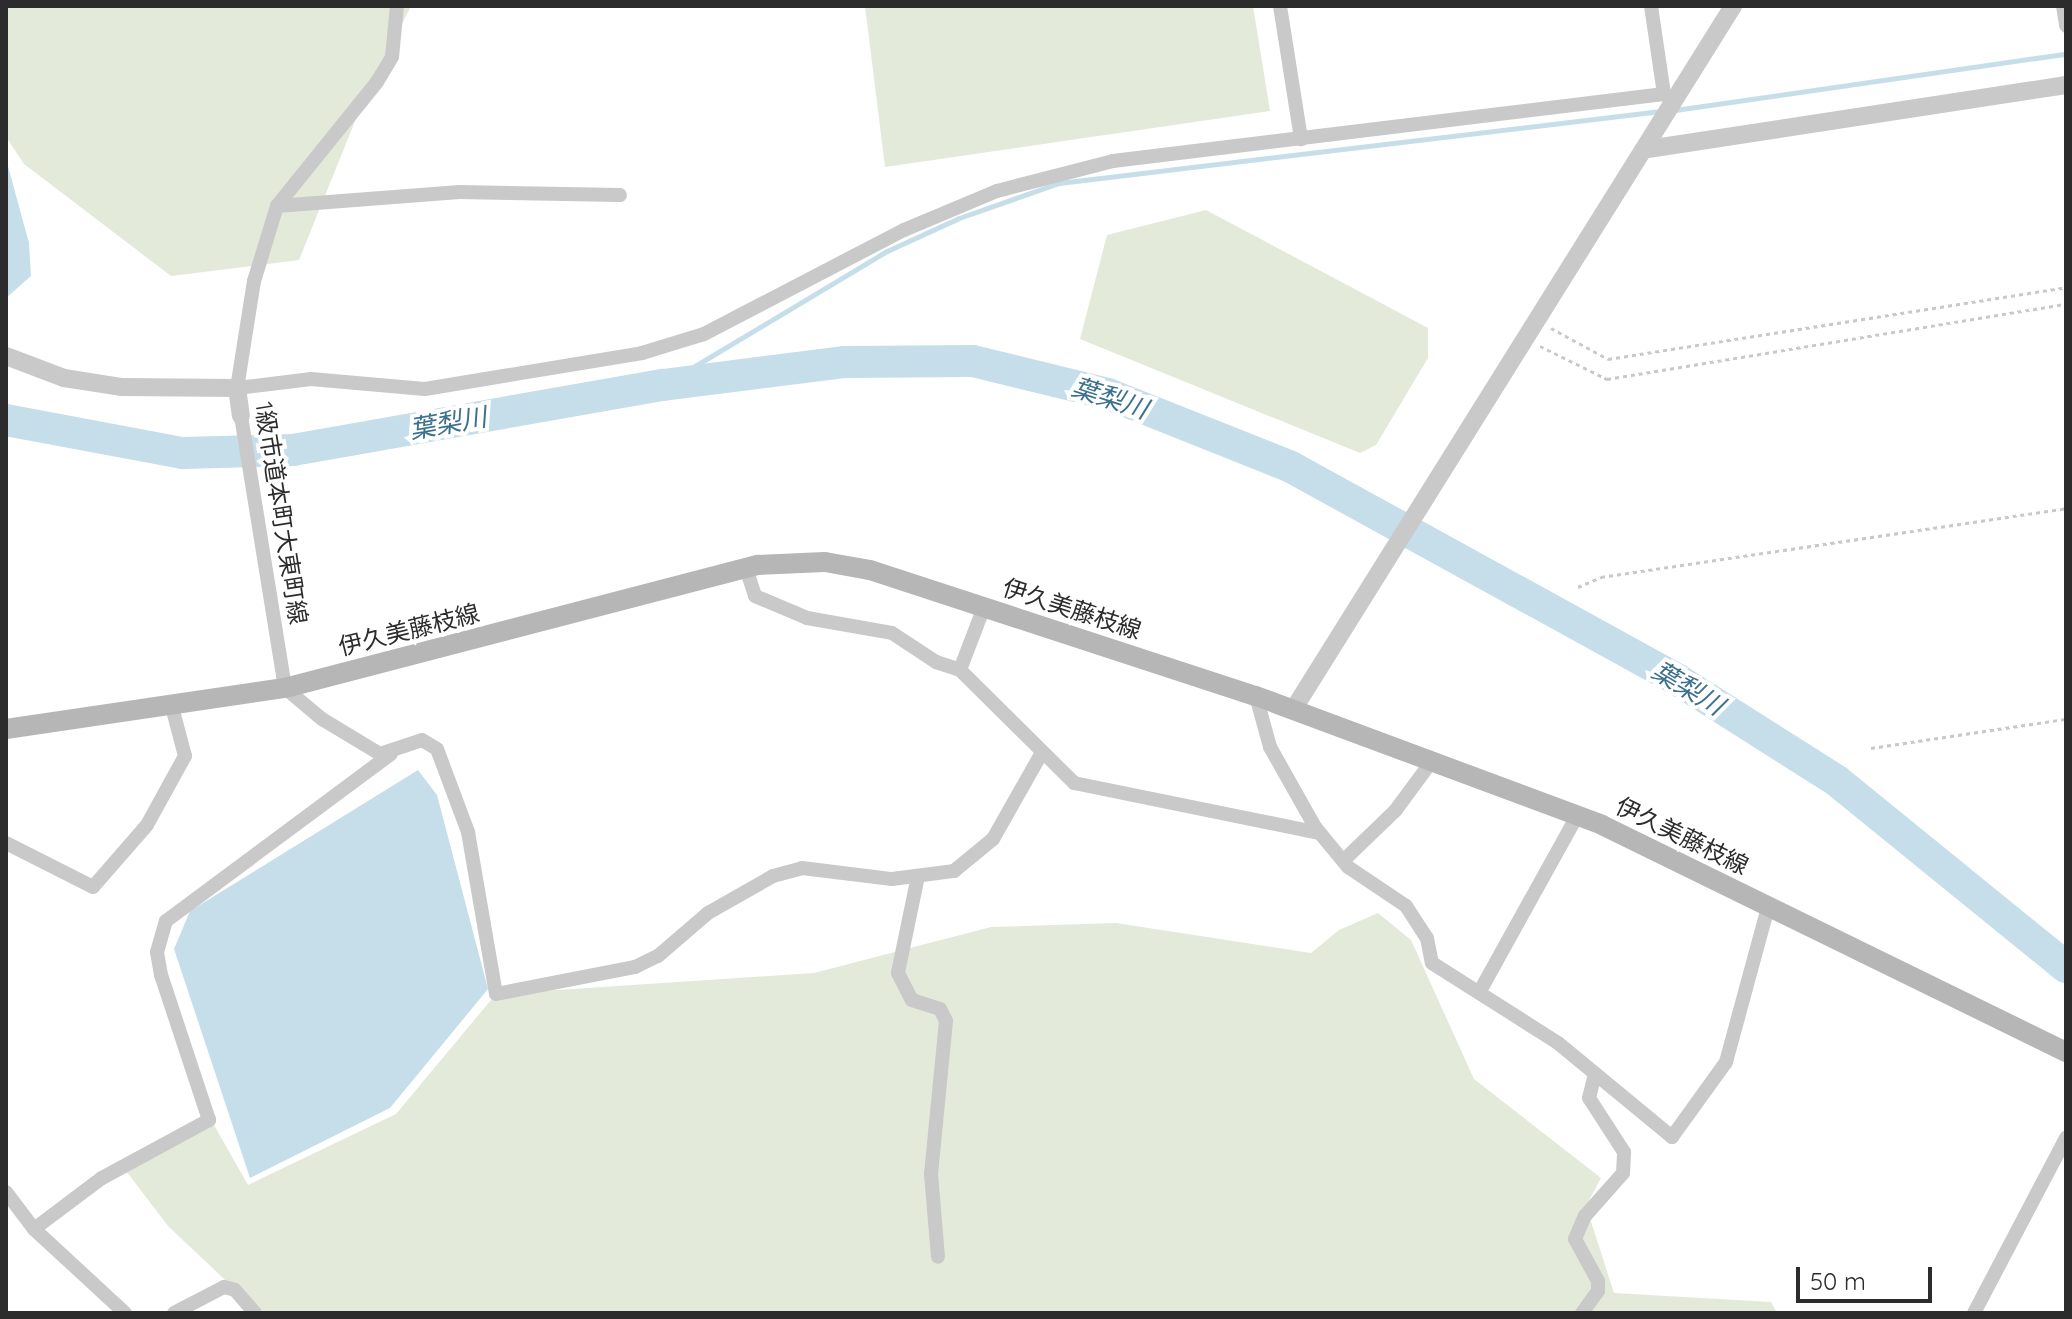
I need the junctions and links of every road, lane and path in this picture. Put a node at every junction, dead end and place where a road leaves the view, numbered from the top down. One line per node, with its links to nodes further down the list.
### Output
1 (397, 6): 12 (street)
2 (1280, 6): 9 (street)
3 (1651, 6): 8 (street)
4 (1733, 6): 8 (street)
5 (2063, 6): 6 (street)
6 (2066, 26)
7 (2066, 85): 10 (street)
8 (1669, 97): 9 (street); 10 (street)
9 (1301, 139): 18 (street)
10 (1648, 149): 15 (street)
11 (620, 195): 12 (street)
12 (277, 206): 18 (street)
13 (2066, 287): 15 (path)
14 (2066, 304): 16 (path)
15 (1538, 321): 16 (street)
16 (1525, 340): 28 (street)
17 (6, 356): 18 (street, 1級市道本町大東町線)
18 (237, 388): 19 (street, 1級市道本町大東町線)
19 (241, 416): 25 (street, 1級市道本町大東町線)
20 (2066, 508): 22 (path)
21 (746, 568): 23 (main road, 伊久美藤枝線); 24 (street); 25 (main road, 伊久美藤枝線)
22 (1578, 587)
23 (984, 607): 24 (street); 26 (main road, 伊久美藤枝線)
24 (960, 670): 33 (street)
25 (285, 688): 27 (main road, 伊久美藤枝線); 32 (street)
26 (1256, 696): 28 (main road, 伊久美藤枝線); 36 (street)
27 (171, 703): 30 (main road, 伊久美藤枝線); 37 (street)
28 (1293, 710): 34 (main road, 伊久美藤枝線)
29 (2066, 719): 31 (path)
30 (6, 729)
31 (1871, 748)
32 (391, 754): 39 (street); 46 (street)
33 (1041, 754): 36 (street); 39 (street)
34 (1432, 761): 35 (main road, 伊久美藤枝線); 38 (street)
35 (1577, 816): 40 (main road, 伊久美藤枝線); 41 (street)
36 (1320, 833): 38 (street)
37 (6, 843)
38 (1343, 861): 41 (street)
39 (918, 876): 47 (street)
40 (1768, 907): 42 (main road, 伊久美藤枝線); 43 (street)
41 (1480, 991): 43 (street)
42 (2066, 1052)
43 (1595, 1074): 51 (street)
44 (2066, 1138): 52 (street)
45 (6, 1192): 46 (street)
46 (34, 1229): 48 (street)
47 (938, 1257)
48 (125, 1313)
49 (174, 1313): 50 (street)
50 (255, 1313)
51 (1582, 1313)
52 (1974, 1313)

